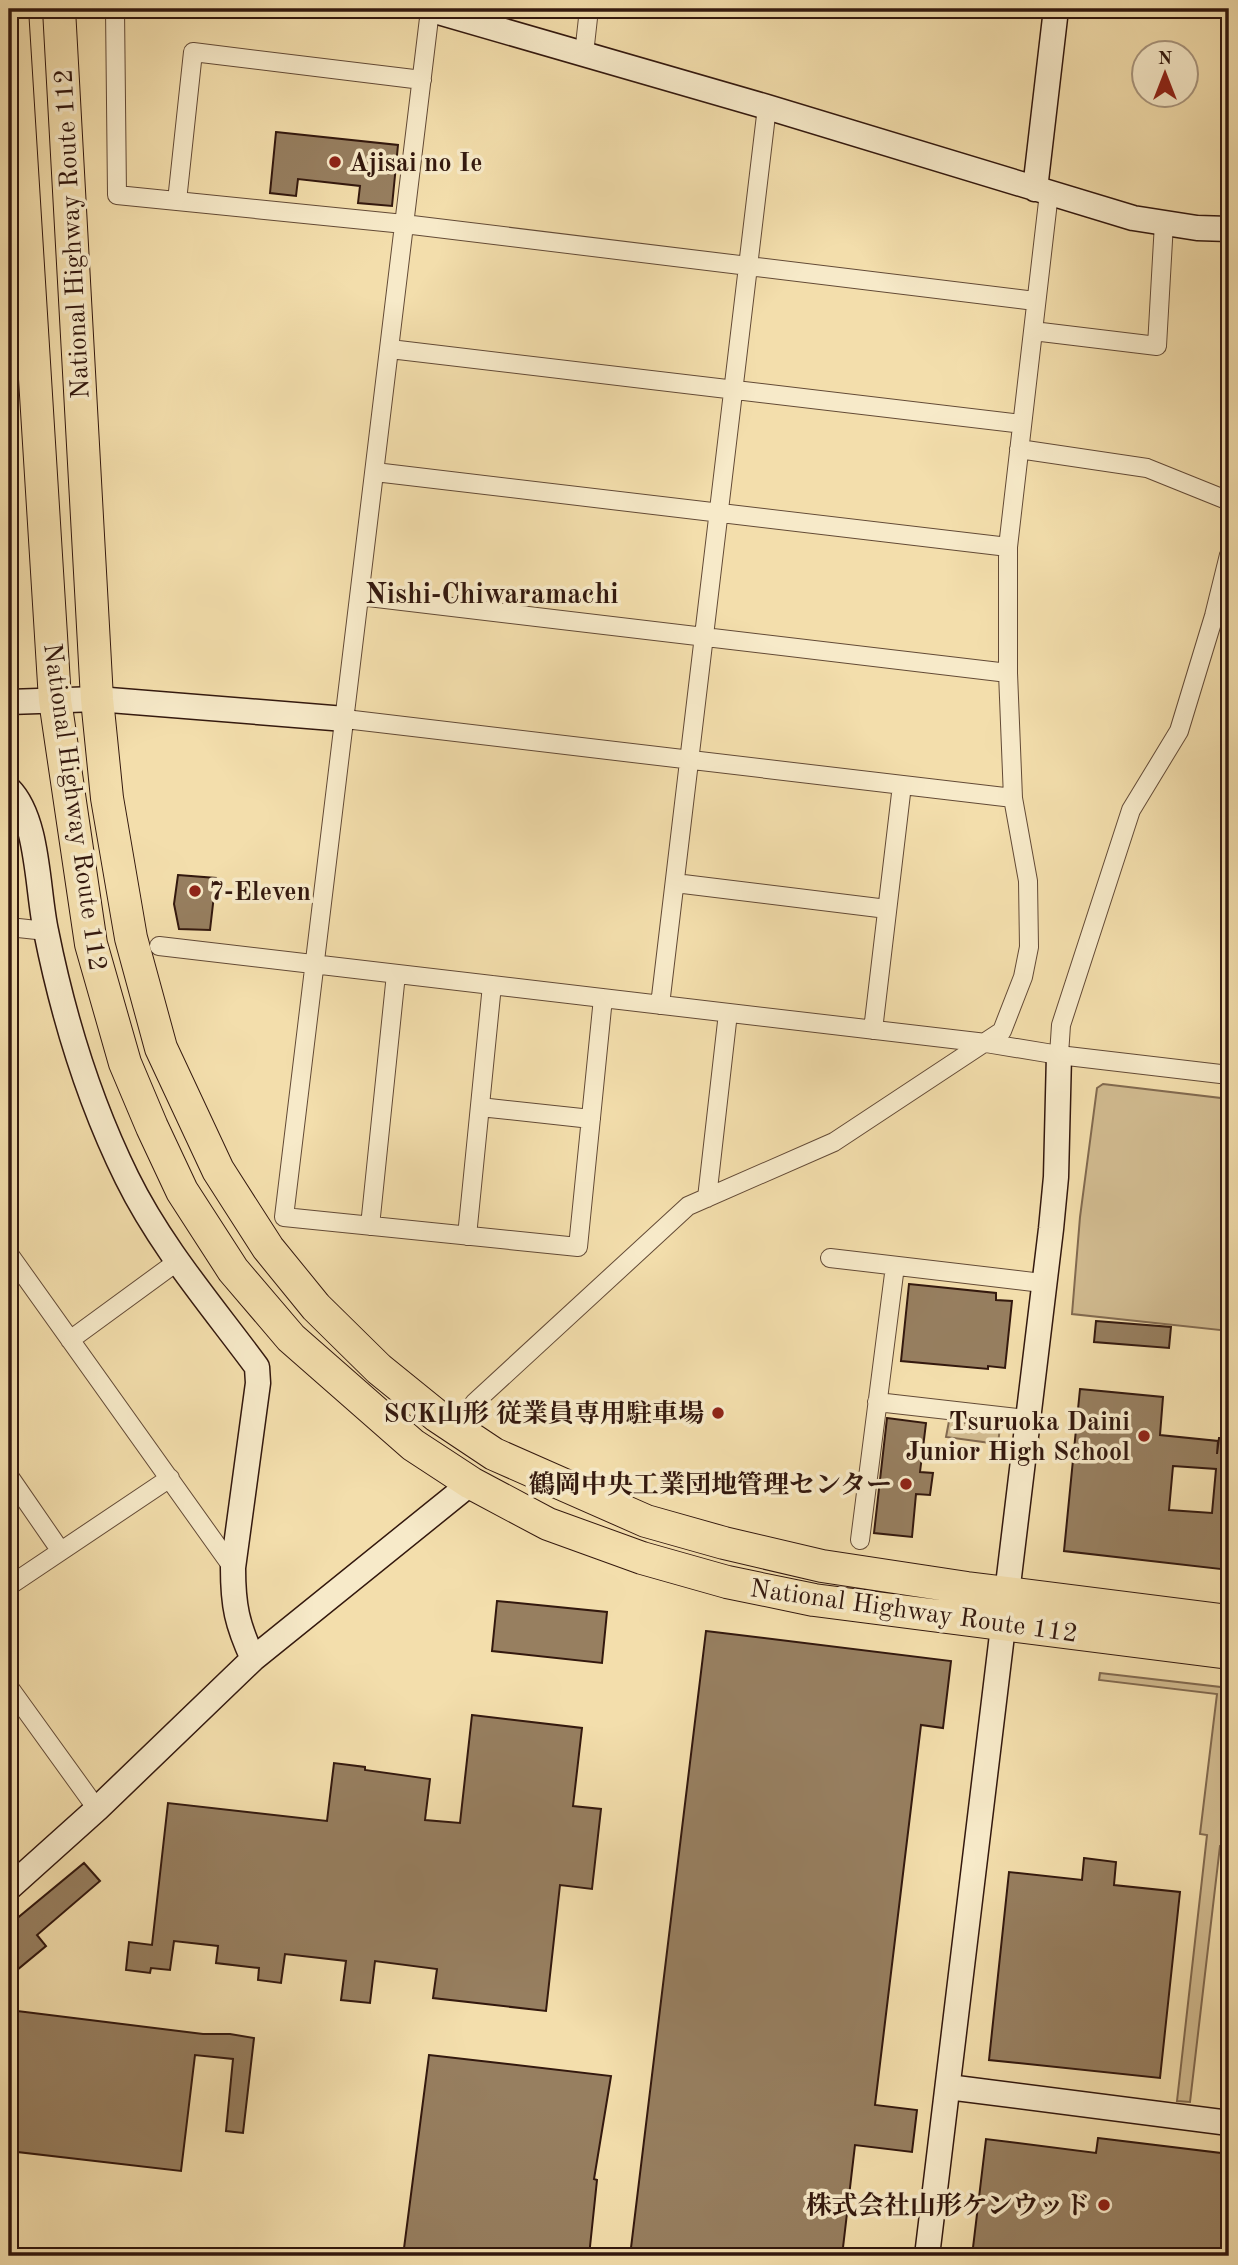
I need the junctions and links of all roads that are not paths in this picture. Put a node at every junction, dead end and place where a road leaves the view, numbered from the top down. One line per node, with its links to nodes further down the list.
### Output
1 (12, 9): 31 (highway, National Highway Route 112)
2 (115, 9): 11 (street)
3 (429, 9): 7 (street); 8 (street)
4 (589, 9): 7 (street)
5 (1056, 9): 10 (street)
6 (59, 15): 30 (highway, National Highway Route 112)
7 (584, 54): 9 (street)
8 (422, 80): 11 (street); 13 (street)
9 (767, 107): 10 (street); 15 (street)
10 (1042, 191): 12 (street); 16 (street)
11 (177, 201): 13 (street)
12 (1164, 223): 14 (street); 17 (street)
13 (404, 224): 15 (street); 18 (street)
14 (1229, 229)
15 (748, 267): 16 (street); 19 (street)
16 (1035, 301): 17 (street)
17 (1033, 331): 20 (street)
18 (390, 349): 19 (street); 22 (street)
19 (733, 389): 20 (street); 24 (street)
20 (1023, 424): 21 (street)
21 (1020, 449): 23 (street); 25 (street)
22 (375, 472): 24 (street); 27 (street)
23 (1229, 501)
24 (719, 513): 25 (street); 28 (street)
25 (1009, 547): 29 (street)
26 (1229, 555): 51 (street)
27 (360, 596): 28 (street); 33 (street)
28 (704, 637): 29 (street); 34 (street)
29 (1008, 673): 37 (street)
30 (97, 699): 31 (street); 33 (street); 74 (highway, National Highway Route 112)
31 (55, 700): 32 (street); 69 (highway, National Highway Route 112)
32 (9, 702)
33 (345, 719): 34 (street); 43 (street)
34 (689, 760): 35 (street); 38 (street)
35 (901, 785): 37 (street); 39 (street)
36 (9, 789): 41 (street)
37 (1013, 798): 50 (street)
38 (674, 883): 39 (street); 47 (street)
39 (887, 909): 49 (street)
40 (9, 927): 41 (street)
41 (46, 931): 60 (street)
42 (159, 946): 43 (street)
43 (316, 965): 44 (street); 56 (street)
44 (396, 974): 45 (street); 56 (street)
45 (492, 985): 46 (street); 53 (street)
46 (603, 998): 47 (street); 54 (street)
47 (660, 1005): 48 (street)
48 (728, 1013): 49 (street); 55 (street)
49 (873, 1030): 50 (street)
50 (986, 1042): 51 (street); 55 (street)
51 (1059, 1055): 52 (street); 62 (street)
52 (1229, 1075)
53 (480, 1107): 54 (street); 57 (street)
54 (591, 1119): 57 (street)
55 (707, 1198): 65 (street)
56 (370, 1226): 57 (street)
57 (467, 1236)
58 (9, 1254): 63 (street)
59 (830, 1258): 61 (street)
60 (177, 1261): 63 (street); 72 (street)
61 (895, 1266): 62 (street); 64 (street)
62 (1042, 1283): 66 (street)
63 (70, 1340): 68 (street)
64 (877, 1402): 66 (street); 70 (street)
65 (474, 1403)
66 (1027, 1419): 74 (street)
67 (9, 1476): 71 (street)
68 (170, 1478): 71 (street); 72 (street)
69 (471, 1483): 76 (highway, National Highway Route 112); 78 (street)
70 (860, 1540)
71 (60, 1550): 73 (street)
72 (233, 1568): 78 (street)
73 (9, 1586)
74 (1007, 1593): 75 (highway, National Highway Route 112); 76 (street)
75 (1229, 1622)
76 (1003, 1624): 77 (highway, National Highway Route 112); 82 (street)
77 (1229, 1653)
78 (253, 1659): 80 (street)
79 (9, 1687): 80 (street)
80 (97, 1809): 81 (street)
81 (9, 1888)
82 (948, 2087): 83 (street); 84 (street)
83 (1229, 2123)
84 (927, 2256)

